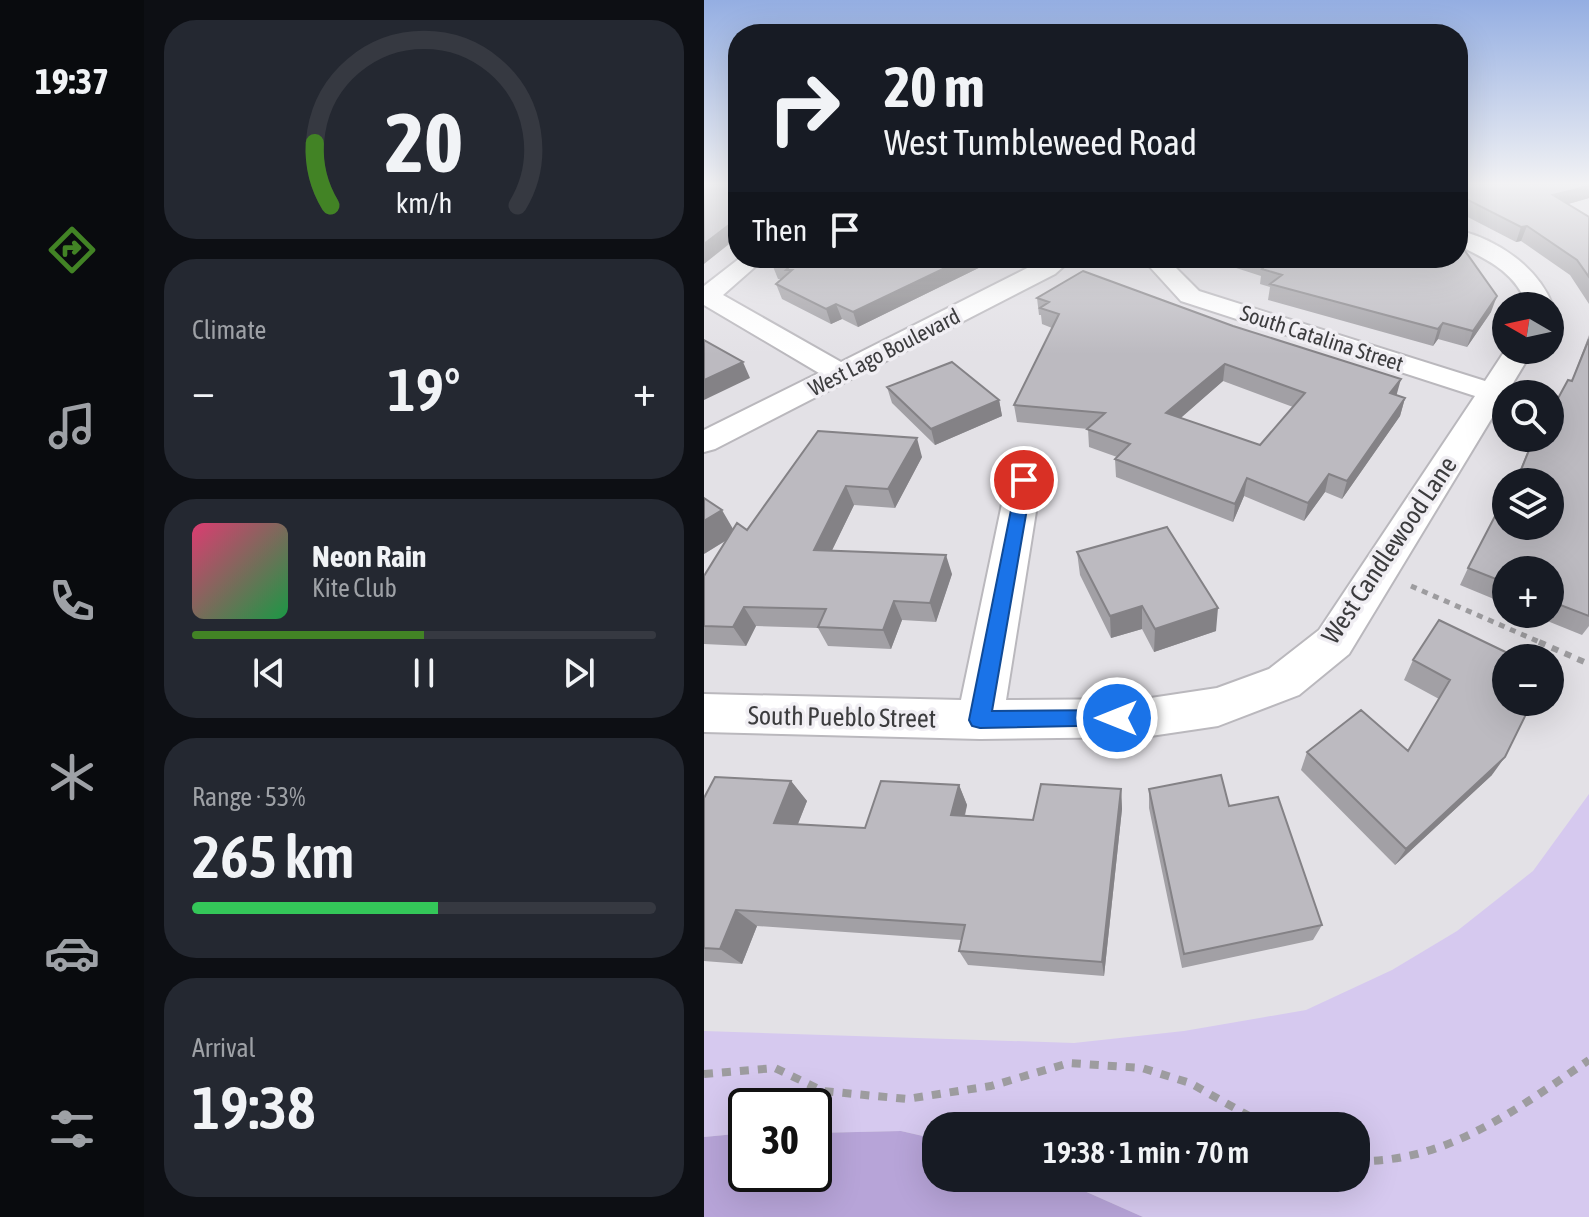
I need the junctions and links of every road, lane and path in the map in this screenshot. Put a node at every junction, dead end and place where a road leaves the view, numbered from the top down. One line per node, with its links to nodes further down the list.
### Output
1 (1468, 242): 5 (street)
2 (742, 268): 7 (street)
3 (1048, 268): 7 (street, West Lago Boulevard)
4 (1163, 268): 8 (street, South Catalina Street)
5 (1534, 292)
6 (1510, 364): 8 (street, West Candlewood Lane)
7 (841, 374): 9 (street, West Lago Boulevard)
8 (1491, 392): 11 (street, West Candlewood Lane)
9 (704, 442)
10 (1024, 480): 14 (street)
11 (1379, 572): 12 (path); 14 (street, West Candlewood Lane)
12 (1589, 664)
13 (704, 713): 14 (street, South Pueblo Street)
14 (980, 720)
15 (1589, 1060): 18 (path)
16 (704, 1074): 17 (path)
17 (1242, 1112)
18 (1370, 1163)

